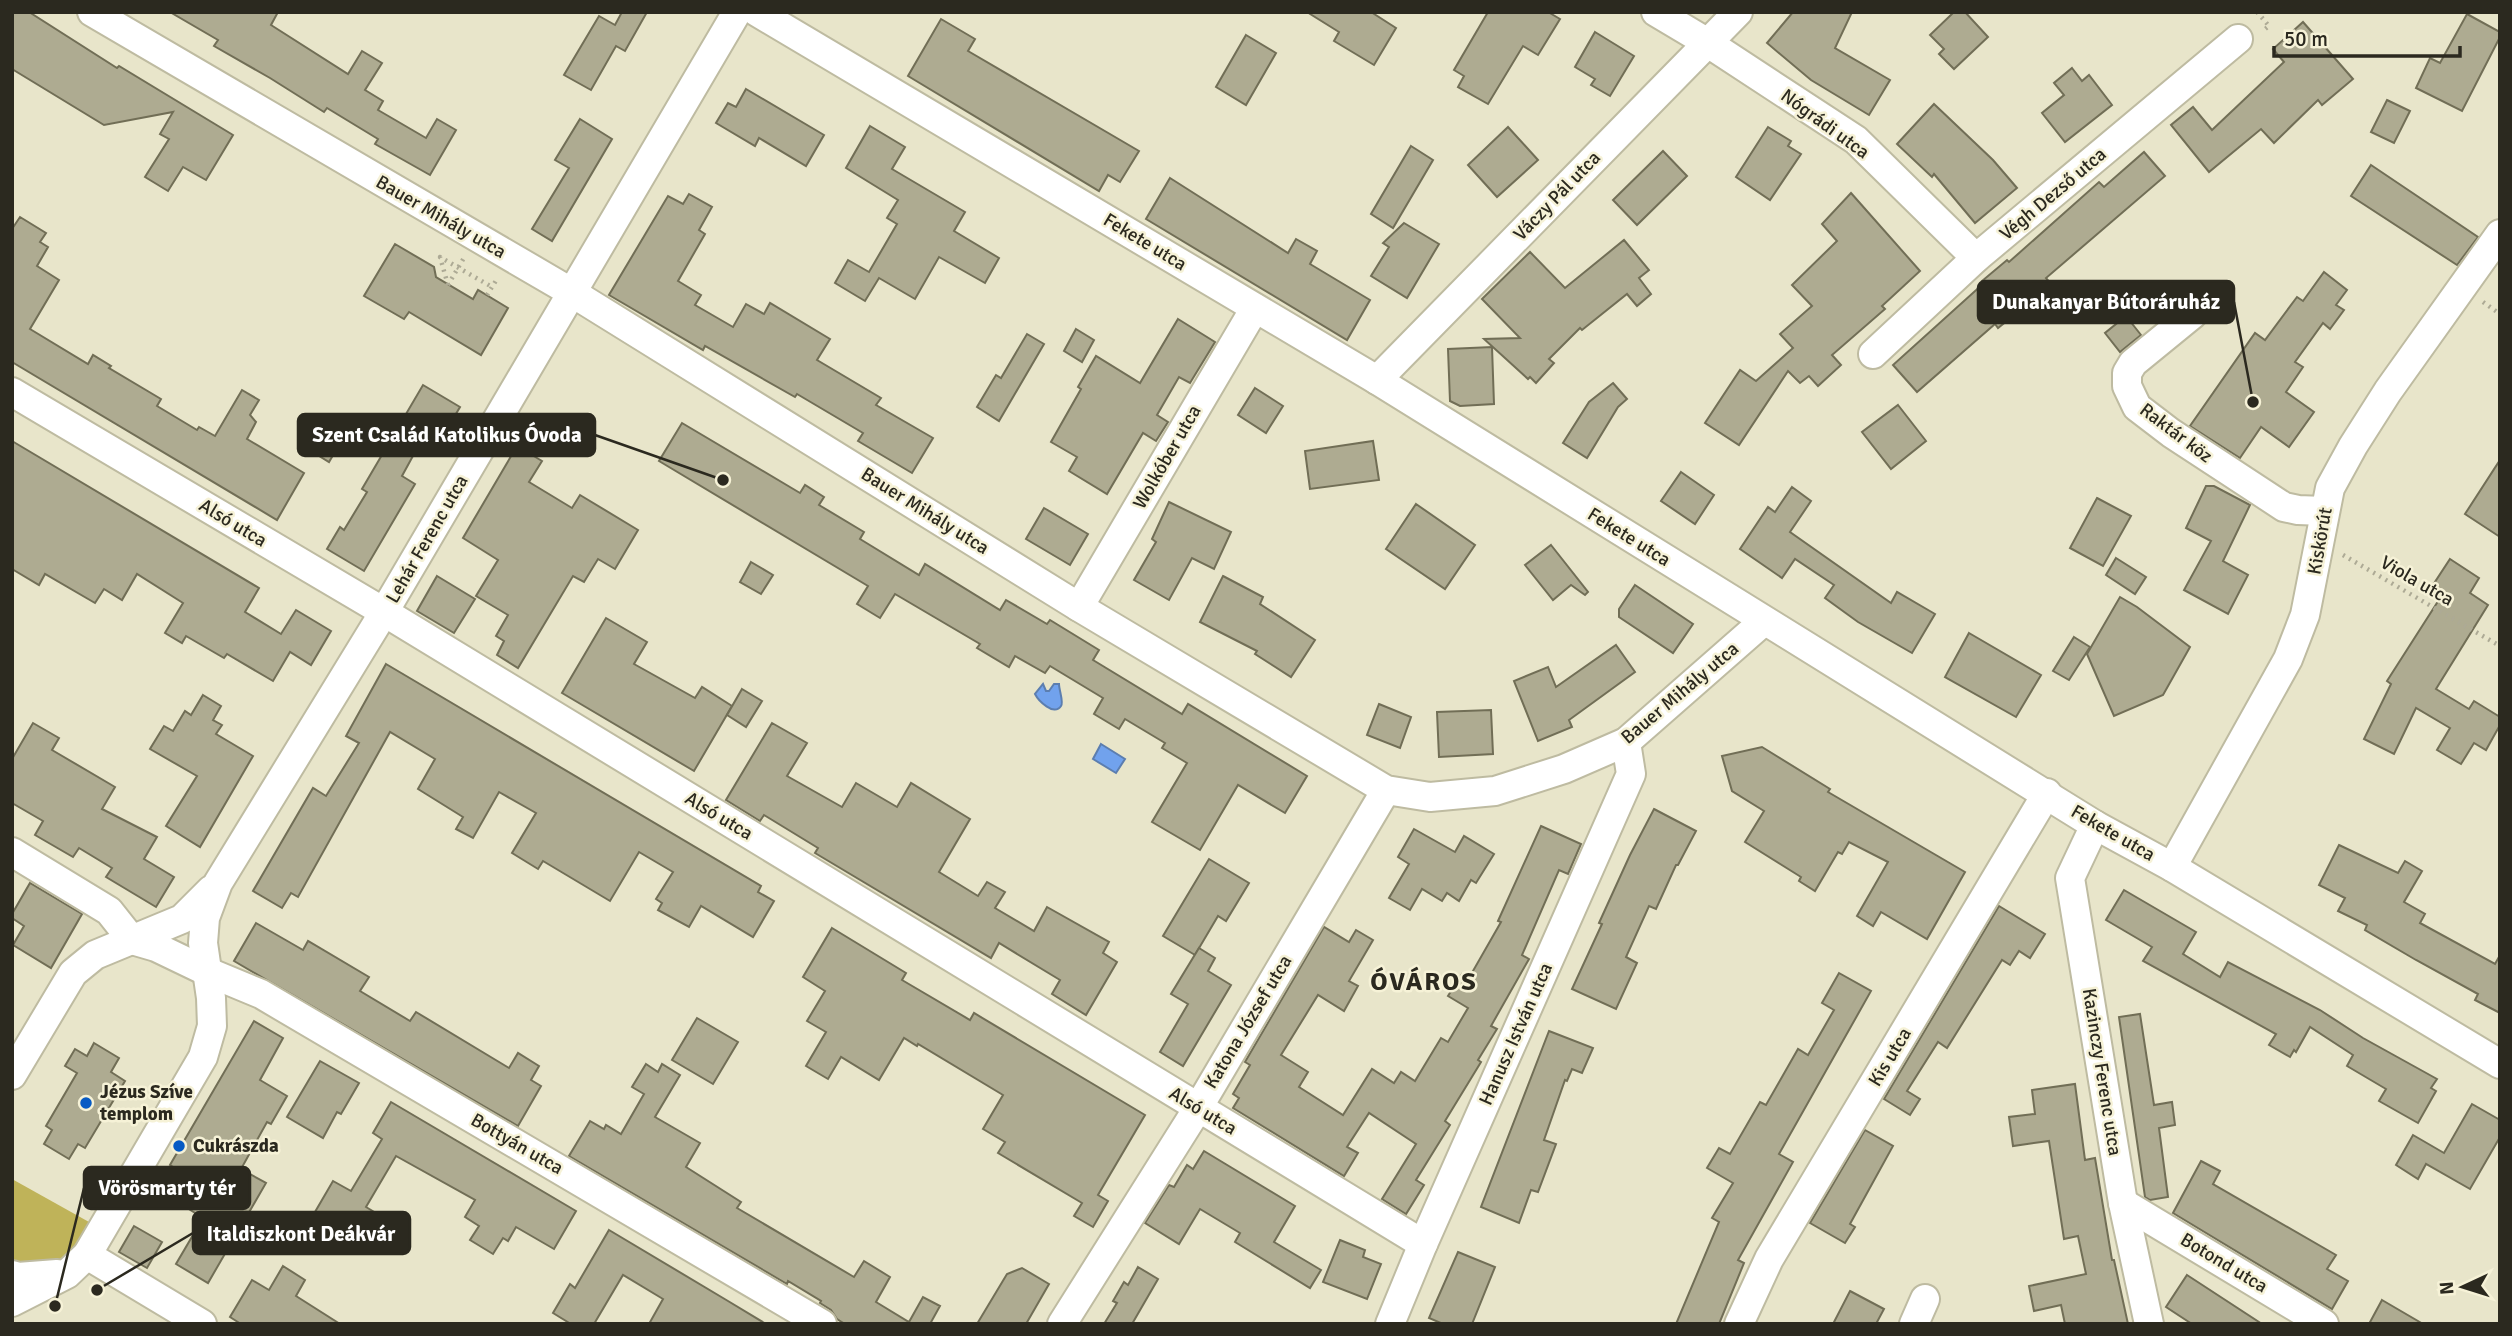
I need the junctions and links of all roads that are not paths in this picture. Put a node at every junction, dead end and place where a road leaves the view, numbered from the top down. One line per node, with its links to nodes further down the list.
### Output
1 (92, 12): 10 (street, Bauer Mihály utca)
2 (737, 12): 10 (street, Lehár Ferenc utca)
3 (757, 12): 11 (street, Fekete utca)
4 (1656, 12): 7 (street, Nógrádi utca)
5 (1738, 12): 7 (street, Váczy Pál utca)
6 (2238, 39): 9 (street, Végh Dezső utca)
7 (1708, 43): 9 (street, Nógrádi utca); 14 (street, Váczy Pál utca)
8 (2500, 233): 16 (street, Kiskörút)
9 (1976, 258): 13 (street, Végh Dezső utca)
10 (571, 292): 17 (street, Bauer Mihály utca); 18 (street, Lehár Ferenc utca)
11 (1255, 308): 14 (street, Fekete utca); 17 (street, Wolkóber utca)
12 (2193, 314): 16 (street, Raktár köz)
13 (1873, 354)
14 (1377, 380): 19 (street, Fekete utca)
15 (12, 392): 18 (street, Alsó utca)
16 (2324, 511): 25 (street, Kiskörút)
17 (1079, 607): 21 (street, Bauer Mihály utca)
18 (384, 612): 26 (street, Lehár Ferenc utca); 33 (street, Alsó utca)
19 (1764, 621): 20 (street, Bauer Mihály utca); 22 (street, Fekete utca)
20 (1626, 742): 21 (street, Bauer Mihály utca); 35 (street, Hanusz István utca)
21 (1386, 790): 33 (street, Katona József utca)
22 (2047, 793): 23 (street, Fekete utca); 43 (street, Kis utca)
23 (2095, 825): 25 (street, Fekete utca); 34 (street, Kazinczy Ferenc utca)
24 (12, 852): 27 (street)
25 (2172, 867): 31 (street, Fekete utca)
26 (218, 883): 27 (street); 28 (street)
27 (132, 940): 28 (street, Bottyán utca); 32 (street)
28 (208, 972): 29 (street, Bottyán utca); 30 (street)
29 (261, 994): 30 (street); 40 (street, Bottyán utca)
30 (212, 1026): 36 (street)
31 (2500, 1064)
32 (12, 1075)
33 (1198, 1108): 35 (street, Alsó utca); 41 (street, Katona József utca)
34 (2123, 1203): 44 (street, Kazinczy Ferenc utca); 45 (street, Botond utca)
35 (1423, 1244): 42 (street, Hanusz István utca)
36 (77, 1264): 37 (street); 38 (street); 39 (street)
37 (12, 1275)
38 (12, 1303)
39 (202, 1324)
40 (822, 1324)
41 (1062, 1324)
42 (1390, 1324)
43 (1739, 1324)
44 (2149, 1324)
45 (2324, 1324)

